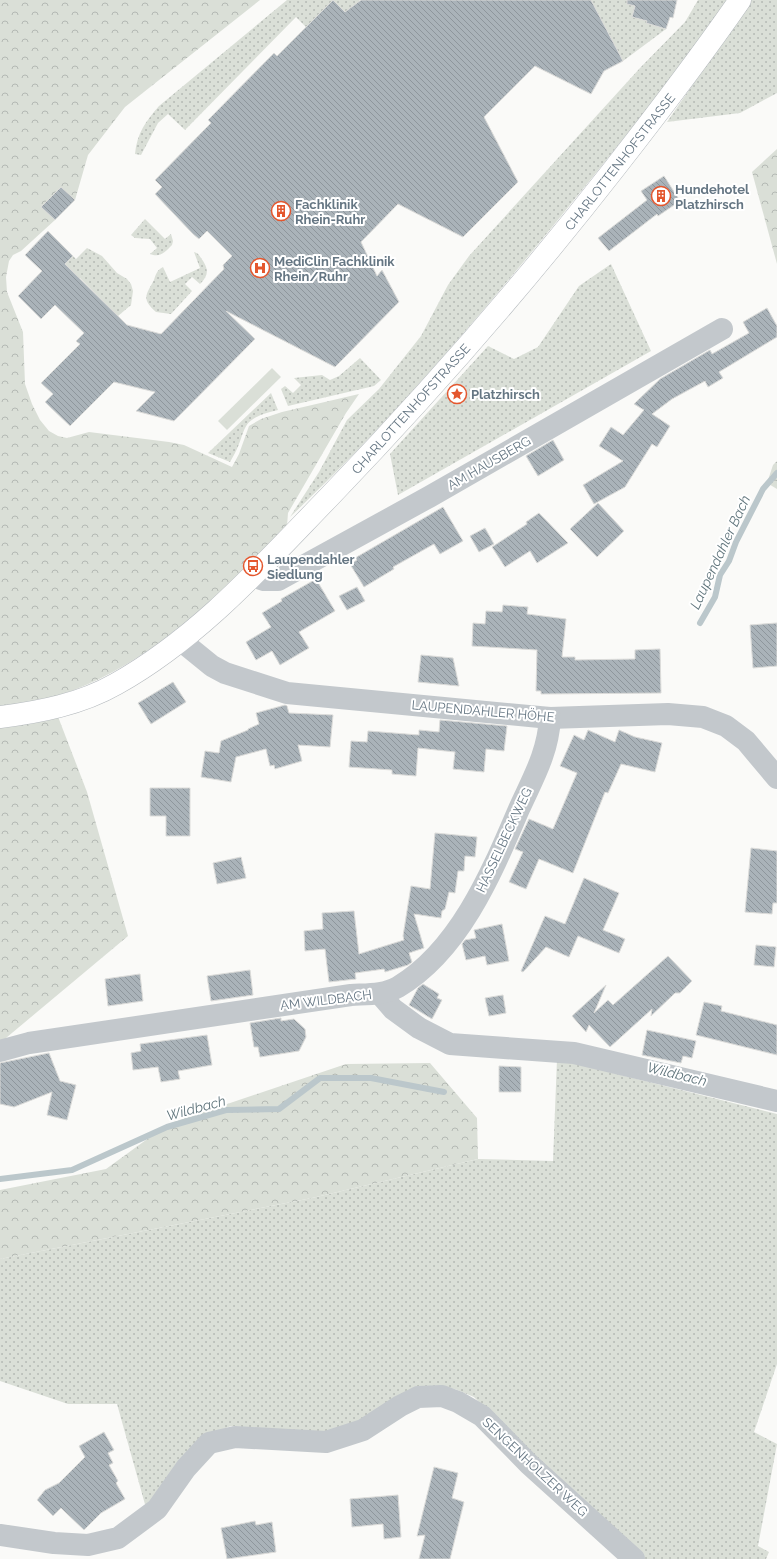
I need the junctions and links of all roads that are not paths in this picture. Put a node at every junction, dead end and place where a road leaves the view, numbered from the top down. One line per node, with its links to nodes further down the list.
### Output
1 (740, 0): 3 (main road, CHARLOTTENHOFSTRASSE)
2 (722, 329): 3 (street, AM HAUSBERG)
3 (252, 576): 4 (main road, CHARLOTTENHOFSTRASSE)
4 (180, 640): 5 (main road, CHARLOTTENHOFSTRASSE); 6 (street, LAUPENDAHLER HÖHE)
5 (0, 716)
6 (550, 718): 7 (street, LAUPENDAHLER HÖHE); 8 (street, HASSELBECKWEG)
7 (777, 778)
8 (380, 994): 9 (street, AM WILDBACH); 10 (street, AM WILDBACH)
9 (0, 1051)
10 (777, 1101)
11 (0, 1535): 12 (street, SENGENHOLZER WEG)
12 (634, 1559)

